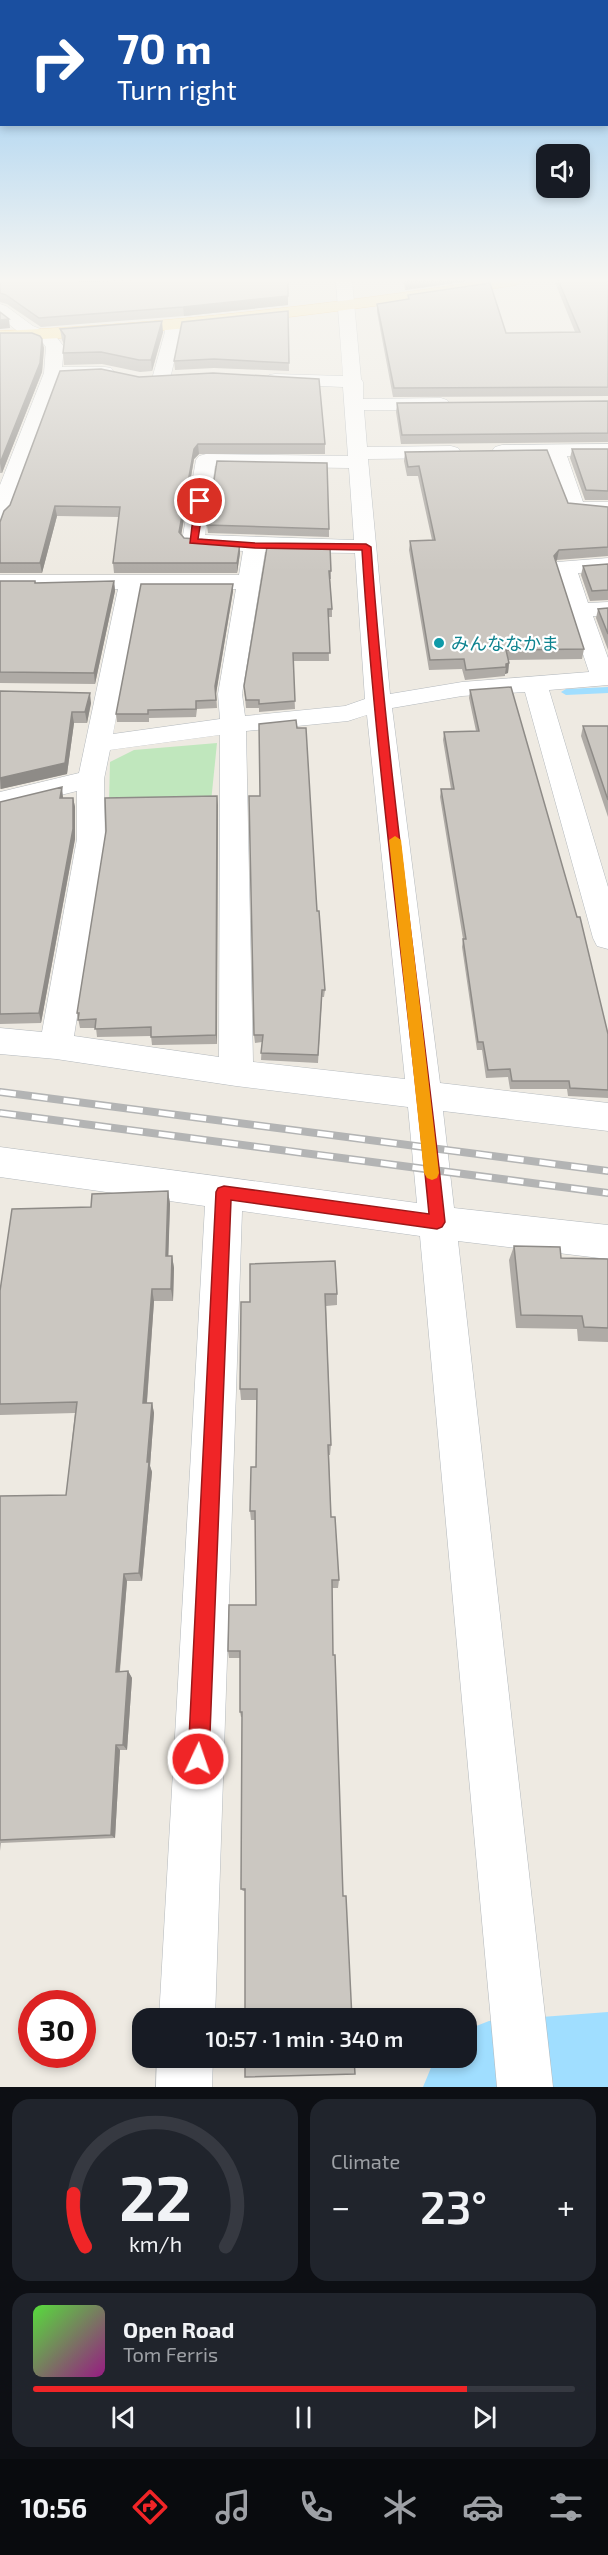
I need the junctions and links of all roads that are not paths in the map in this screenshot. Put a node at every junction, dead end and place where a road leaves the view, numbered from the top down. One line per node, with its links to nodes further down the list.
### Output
1 (52, 377): 13 (street)
2 (174, 377): 4 (street)
3 (354, 377): 7 (street)
4 (161, 378): 6 (street)
5 (260, 378): 7 (street)
6 (140, 379)
7 (354, 381): 9 (street)
8 (454, 404): 9 (street)
9 (356, 405): 14 (street)
10 (608, 450): 12 (street)
11 (0, 451): 13 (street)
12 (555, 451): 14 (street); 15 (street)
13 (22, 452): 16 (street)
14 (360, 457): 17 (street); 18 (street)
15 (608, 508)
16 (0, 514)
17 (255, 545): 18 (street); 22 (street)
18 (366, 547): 27 (street)
19 (608, 565): 24 (street)
20 (0, 582): 21 (street)
21 (130, 582): 22 (street); 29 (street)
22 (248, 582): 28 (street)
23 (608, 609): 24 (street)
24 (579, 610): 25 (street)
25 (606, 678): 26 (street)
26 (535, 683): 27 (street); 32 (street)
27 (379, 703): 28 (street); 36 (street)
28 (233, 724): 29 (street); 35 (street)
29 (98, 744): 30 (street)
30 (91, 779): 31 (street); 34 (street)
31 (0, 801)
32 (608, 938)
33 (0, 1041): 34 (street)
34 (56, 1046): 35 (street)
35 (236, 1073): 36 (street)
36 (424, 1095): 37 (street); 40 (street)
37 (608, 1117)
38 (0, 1162): 39 (street)
39 (224, 1192): 40 (street); 42 (street)
40 (437, 1222): 41 (street); 43 (street)
41 (608, 1242)
42 (187, 2008)
43 (523, 2063)

